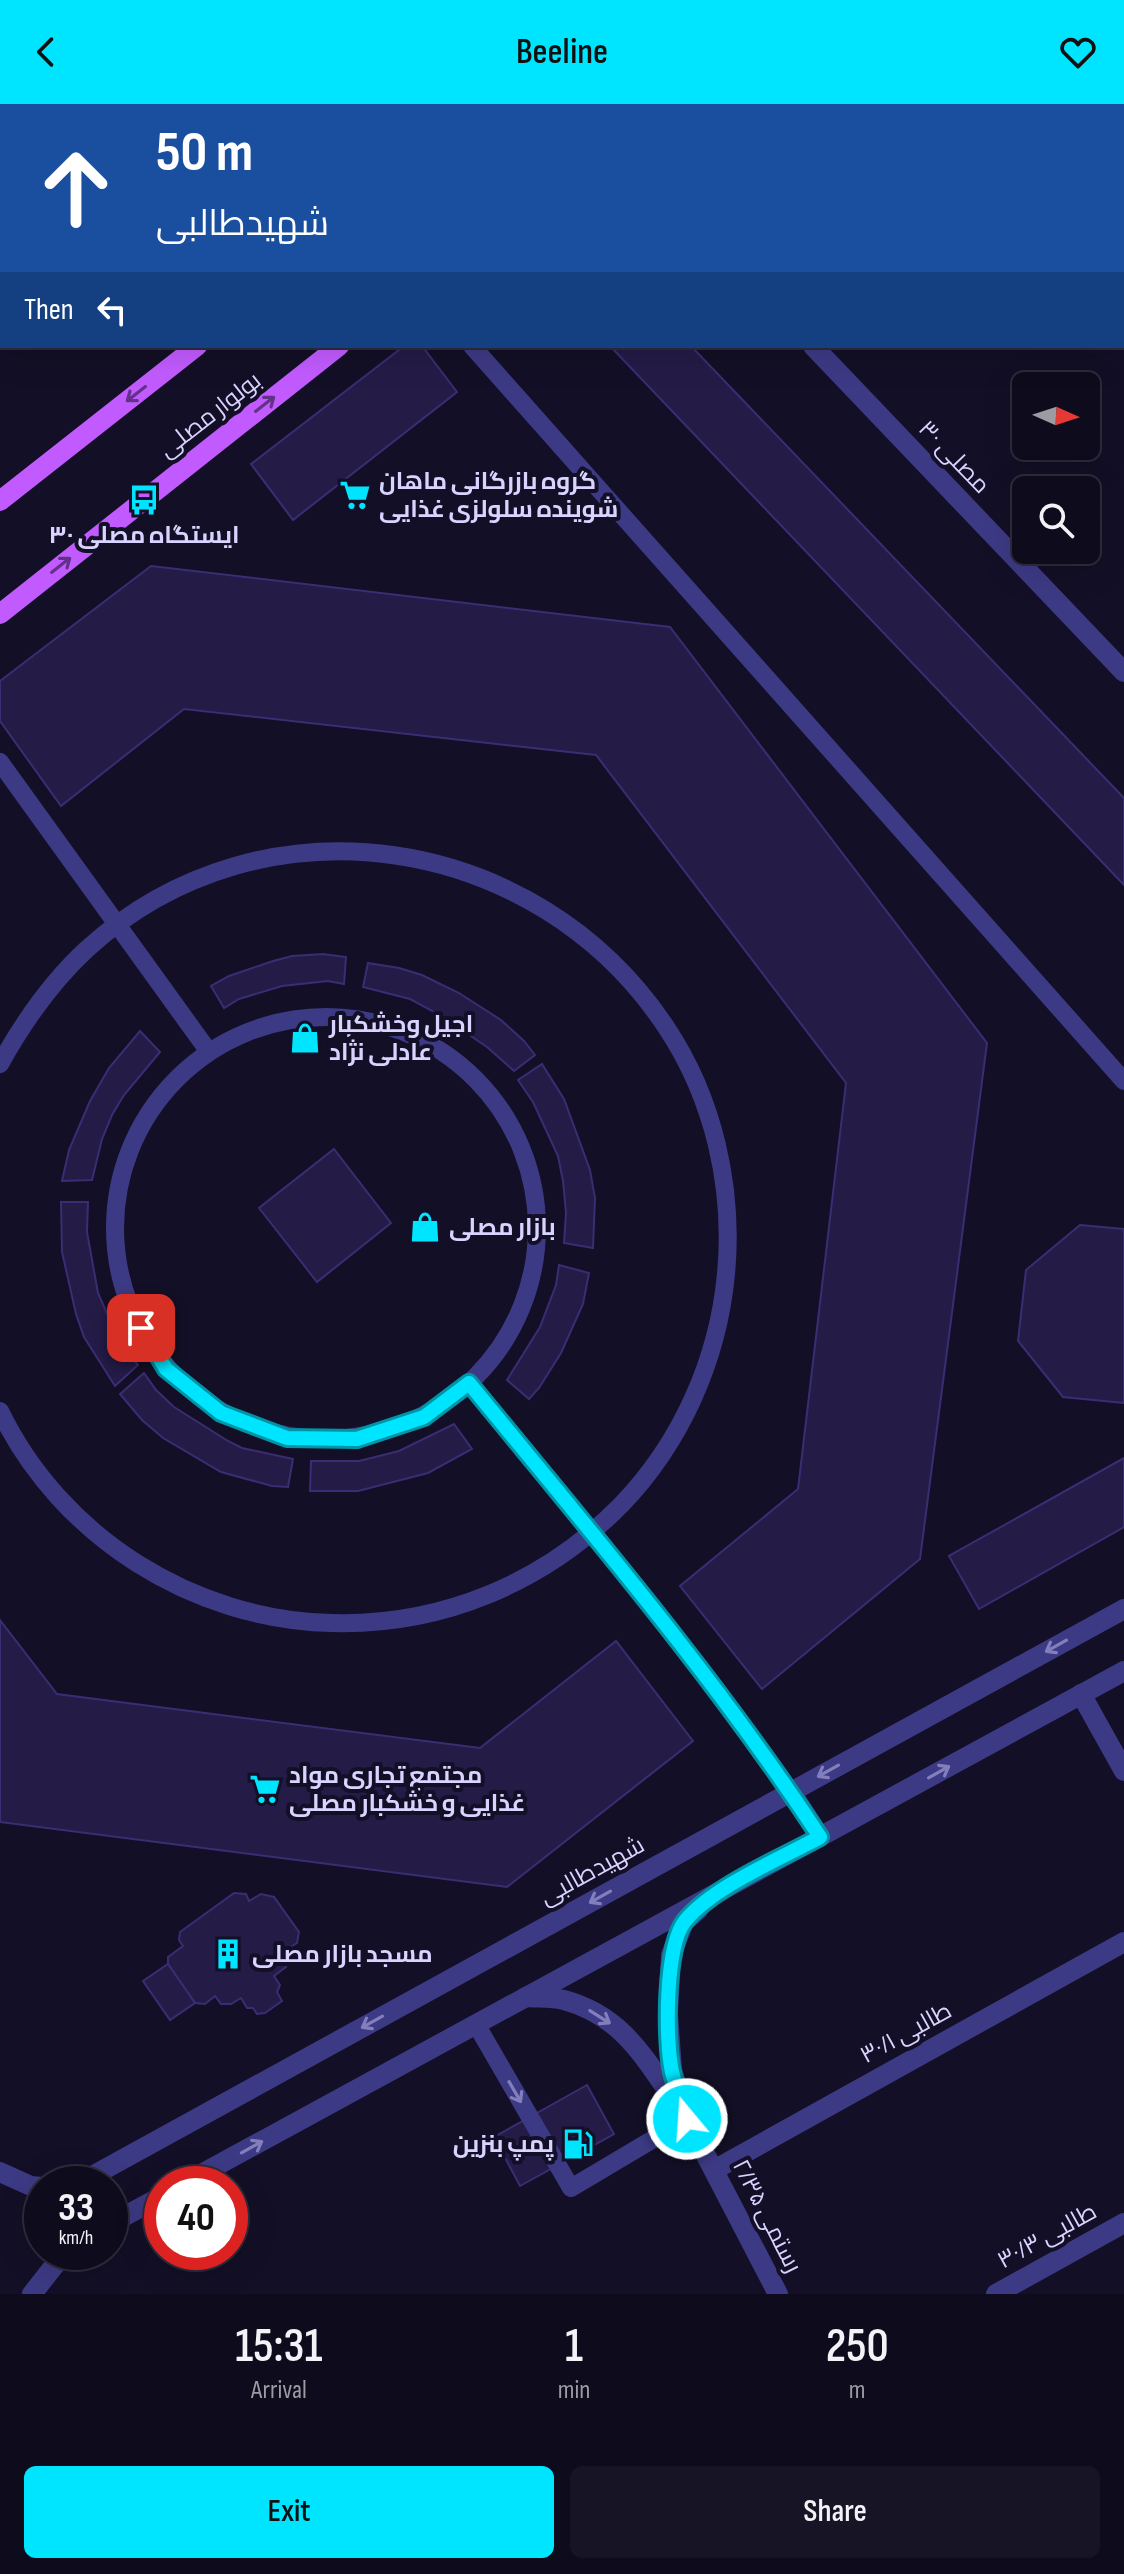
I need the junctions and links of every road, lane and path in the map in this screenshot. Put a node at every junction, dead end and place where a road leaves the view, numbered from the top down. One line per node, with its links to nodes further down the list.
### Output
1 (194, 348): 5 (main road, one-way to 5)
2 (336, 348): 6 (main road, بولوار مصلی, one-way to 2)
3 (474, 348): 12 (lane)
4 (815, 348): 7 (street, مصلی ۳۰)
5 (0, 501)
6 (0, 614)
7 (1124, 672)
8 (0, 762): 9 (lane)
9 (118, 925): 10 (lane); 11 (lane); 15 (lane)
10 (209, 1052): 13 (lane); 13 (lane)
11 (0, 1064)
12 (1124, 1081)
13 (469, 1383): 15 (lane)
14 (0, 1411): 15 (lane)
15 (591, 1533): 20 (lane)
16 (1124, 1609): 20 (street, شهیدطالبی, one-way to 20)
17 (1124, 1671): 18 (street)
18 (1081, 1694): 19 (street); 21 (street, one-way to 18)
19 (1124, 1771)
20 (791, 1792): 21 (street); 27 (street, شهیدطالبی, one-way to 27)
21 (820, 1837): 22 (street)
22 (721, 1891): 24 (street); 26 (street)
23 (1124, 1942): 29 (street, طالبی ۳۰/۱)
24 (526, 1997): 25 (street); 26 (street, one-way to 26)
25 (476, 2024): 26 (lane, one-way to 26); 28 (street, one-way to 25)
26 (687, 2119): 29 (street, رستمی ۲/۳۵)
27 (110, 2166)
28 (216, 2166)
29 (714, 2170): 35 (street, رستمی ۲/۳۵)
30 (0, 2172): 31 (street)
31 (24, 2183)
32 (1124, 2223): 36 (street, طالبی ۳۰/۳)
33 (51, 2270): 34 (street)
34 (32, 2294)
35 (778, 2294)
36 (996, 2294)

